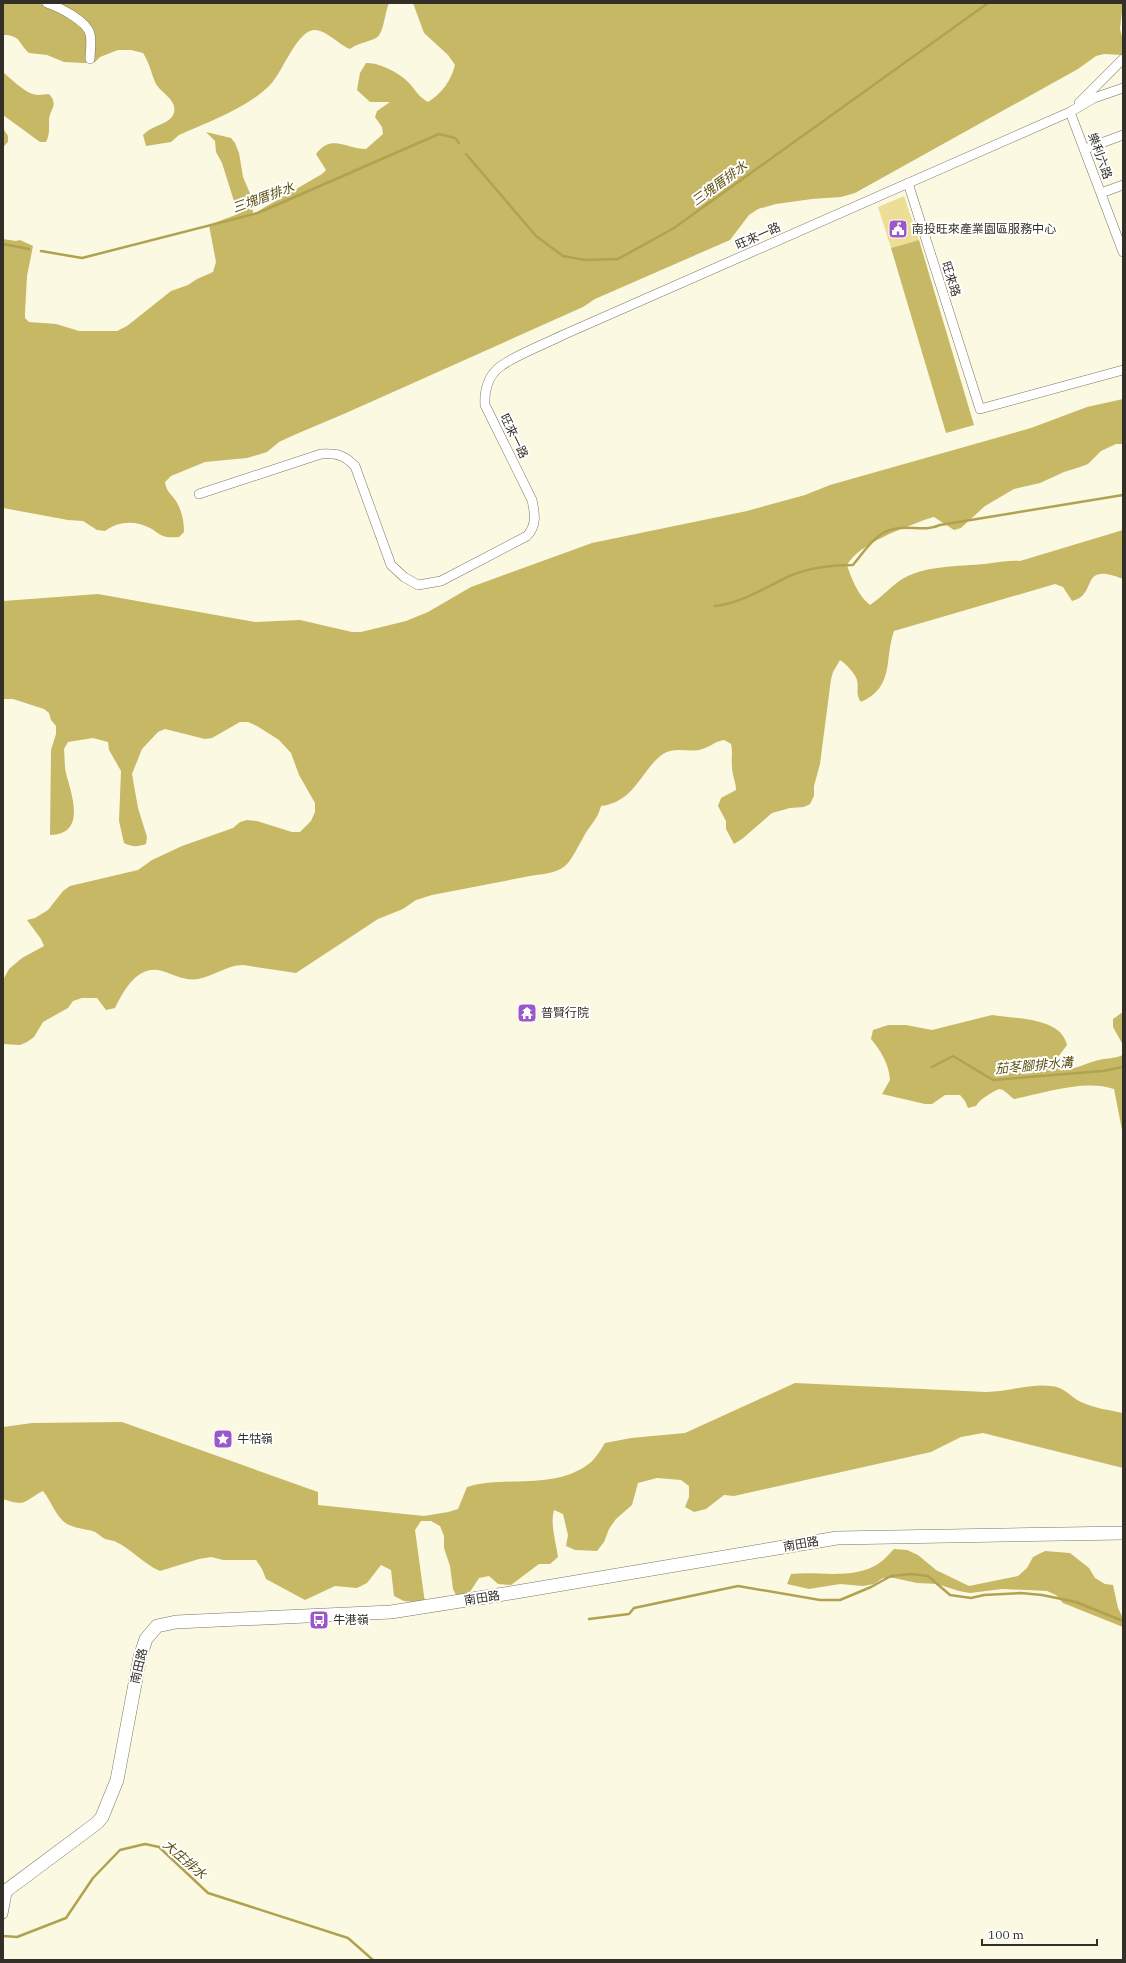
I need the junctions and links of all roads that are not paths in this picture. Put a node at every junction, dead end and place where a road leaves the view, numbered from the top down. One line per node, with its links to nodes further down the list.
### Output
1 (48, 3): 2 (street)
2 (90, 59)
3 (1123, 59): 5 (street)
4 (1123, 88): 5 (street)
5 (1070, 112): 7 (street, 樂利六路); 8 (street)
6 (1123, 136): 7 (street)
7 (1085, 149): 10 (street, 樂利六路)
8 (908, 183): 13 (street, 旺來路); 14 (street, 旺來一路)
9 (1123, 185): 10 (street)
10 (1101, 193): 11 (street, 樂利六路)
11 (1119, 234): 12 (street, 樂利六路)
12 (1123, 252)
13 (1123, 370)
14 (199, 494)
15 (1123, 1533): 16 (main road, 南田路)
16 (5, 1891): 17 (street, 南田路)
17 (3, 1914)

